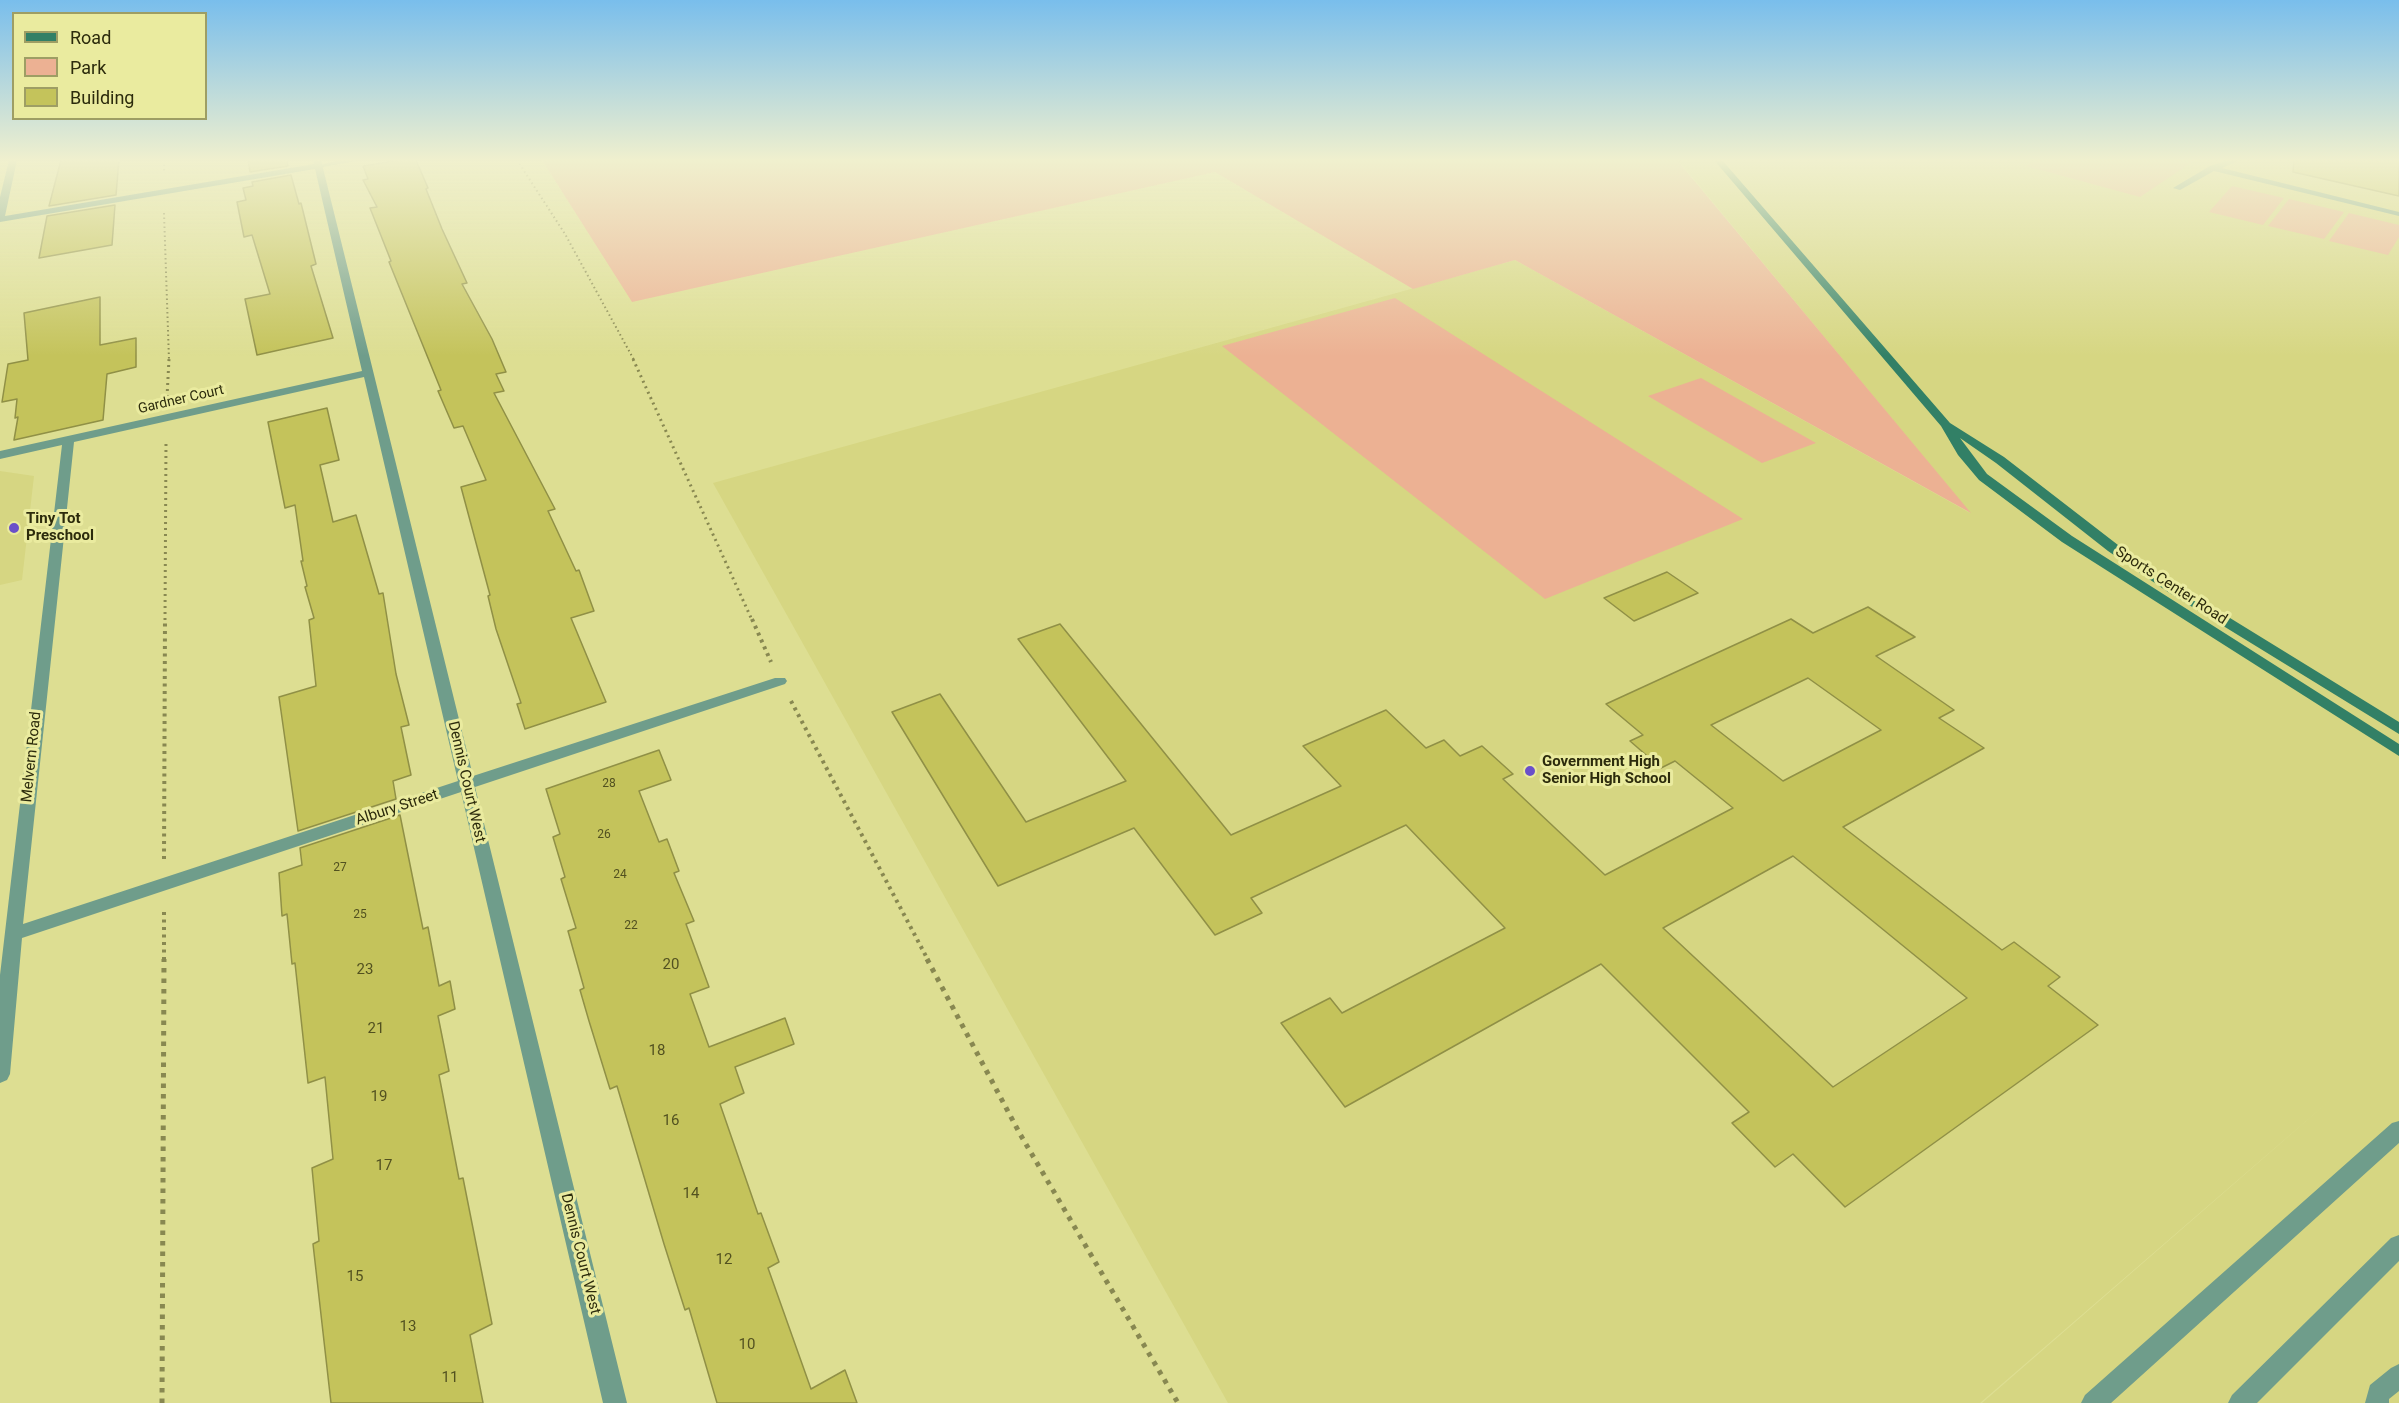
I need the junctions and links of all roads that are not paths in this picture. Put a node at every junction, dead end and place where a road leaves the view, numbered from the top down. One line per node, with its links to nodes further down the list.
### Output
1 (333, 225): 3 (street, Dennis Court West)
2 (1774, 225): 4 (main road, Sports Center Road)
3 (368, 373): 5 (street, Gardner Court); 10 (street, Dennis Court West)
4 (1946, 425): 8 (main road, Sports Center Road); 9 (main road, Sports Center Road)
5 (68, 440): 6 (street, Gardner Court); 11 (street, Melvern Road)
6 (0, 455)
7 (780, 681): 10 (street, Albury Street)
8 (2399, 729)
9 (2399, 751)
10 (467, 785): 11 (street, Albury Street); 16 (street, Dennis Court West)
11 (13, 934): 12 (street, Melvern Road)
12 (0, 1074)
13 (2399, 1130): 17 (street)
14 (2399, 1246): 18 (street)
15 (2399, 1376): 19 (street)
16 (615, 1403)
17 (2093, 1403)
18 (2240, 1403)
19 (2377, 1403)

